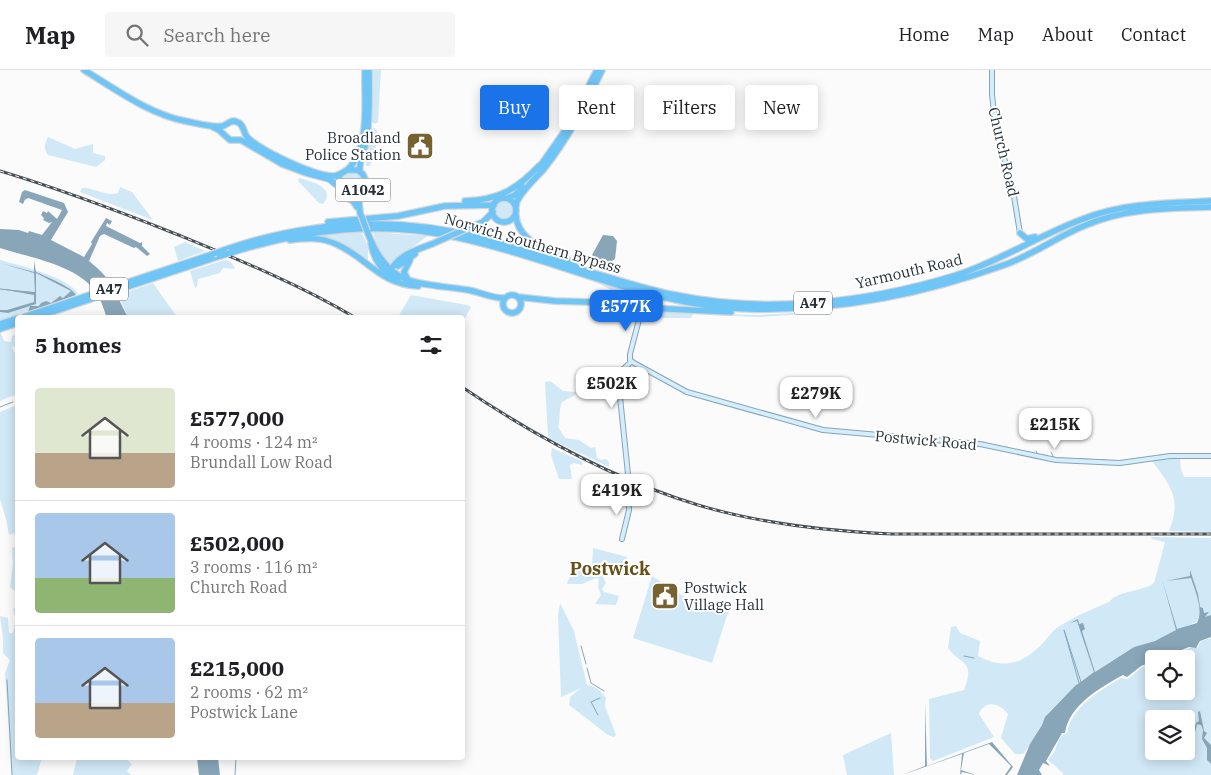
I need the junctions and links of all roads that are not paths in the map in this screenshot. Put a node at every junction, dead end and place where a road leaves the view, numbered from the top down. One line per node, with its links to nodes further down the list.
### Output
1 (83, 70): 7 (highway)
2 (365, 70): 13 (highway)
3 (369, 70): 14 (highway)
4 (596, 70): 12 (highway)
5 (602, 70): 23 (highway)
6 (992, 70): 33 (street, Church Road)
7 (206, 125): 8 (highway); 10 (highway)
8 (225, 125): 9 (highway); 10 (highway)
9 (244, 131): 11 (highway); 16 (highway, A1042)
10 (224, 134): 11 (highway)
11 (238, 139): 15 (highway, A1042)
12 (550, 153): 20 (highway); 27 (highway, A47)
13 (346, 170): 14 (highway, A1042); 16 (highway, A1042)
14 (360, 172): 18 (highway, A1042)
15 (306, 173): 17 (highway, A1042); 25 (highway)
16 (340, 175): 17 (highway, A1042)
17 (339, 186): 19 (highway, A1042)
18 (362, 192): 19 (highway, A1042); 25 (highway, A1042)
19 (350, 196): 25 (highway, A1042)
20 (507, 198): 22 (highway); 23 (highway)
21 (1211, 202): 32 (highway, Yarmouth Road / A47)
22 (494, 205): 26 (highway); 27 (highway, A47)
23 (516, 206): 28 (highway)
24 (1211, 206): 54 (highway, Yarmouth Road / A47)
25 (359, 210): 34 (highway, A1042, bridge)
26 (492, 212): 29 (highway); 30 (highway)
27 (410, 213): 31 (highway, A47)
28 (516, 215): 29 (highway); 45 (highway, A47)
29 (498, 220): 30 (highway)
30 (482, 222): 35 (highway, bridge)
31 (292, 231): 38 (highway, Norwich Southern Bypass / A47); 45 (highway, Norwich Southern Bypass / A47)
32 (1054, 231): 33 (highway, A47); 37 (highway, Yarmouth Road / A47)
33 (1020, 233): 37 (highway)
34 (372, 243): 40 (highway, A1042); 43 (highway, A1042)
35 (424, 247): 39 (highway); 43 (highway)
36 (242, 249): 38 (highway, Norwich Southern Bypass / A47); 42 (highway, A47); 54 (highway, Norwich Southern Bypass / A47)
37 (1017, 249): 45 (highway, Yarmouth Road / A47)
38 (227, 252): 41 (highway, Norwich Southern Bypass / A47, bridge)
39 (412, 256): 43 (highway); 44 (highway)
40 (376, 259): 42 (highway); 43 (highway, A1042)
41 (198, 261): 56 (highway, Norwich Southern Bypass / A47); 57 (highway, Norwich Southern Bypass / A47)
42 (363, 262): 43 (highway)
43 (389, 271): 44 (highway, A1042); 46 (highway, A1042); 46 (highway)
44 (408, 280): 47 (highway, A1042)
45 (633, 285)
46 (418, 286): 47 (highway, A1042)
47 (446, 287): 48 (highway, A1042)
48 (489, 296): 50 (highway, A1042); 53 (highway, A1042)
49 (518, 297): 50 (highway); 51 (highway); 52 (highway)
50 (506, 298): 53 (highway)
51 (549, 301): 52 (highway); 55 (highway)
52 (521, 305): 53 (highway)
53 (504, 306)
54 (774, 310): 55 (highway, A47)
55 (640, 311): 62 (street)
56 (28, 315)
57 (43, 315)
58 (15, 319): 59 (highway, Norwich Southern Bypass / A47)
59 (0, 324)
60 (15, 324): 61 (highway)
61 (0, 329)
62 (632, 362): 63 (street, Postwick Road); 64 (street, bridge)
63 (1211, 456)
64 (622, 539)

